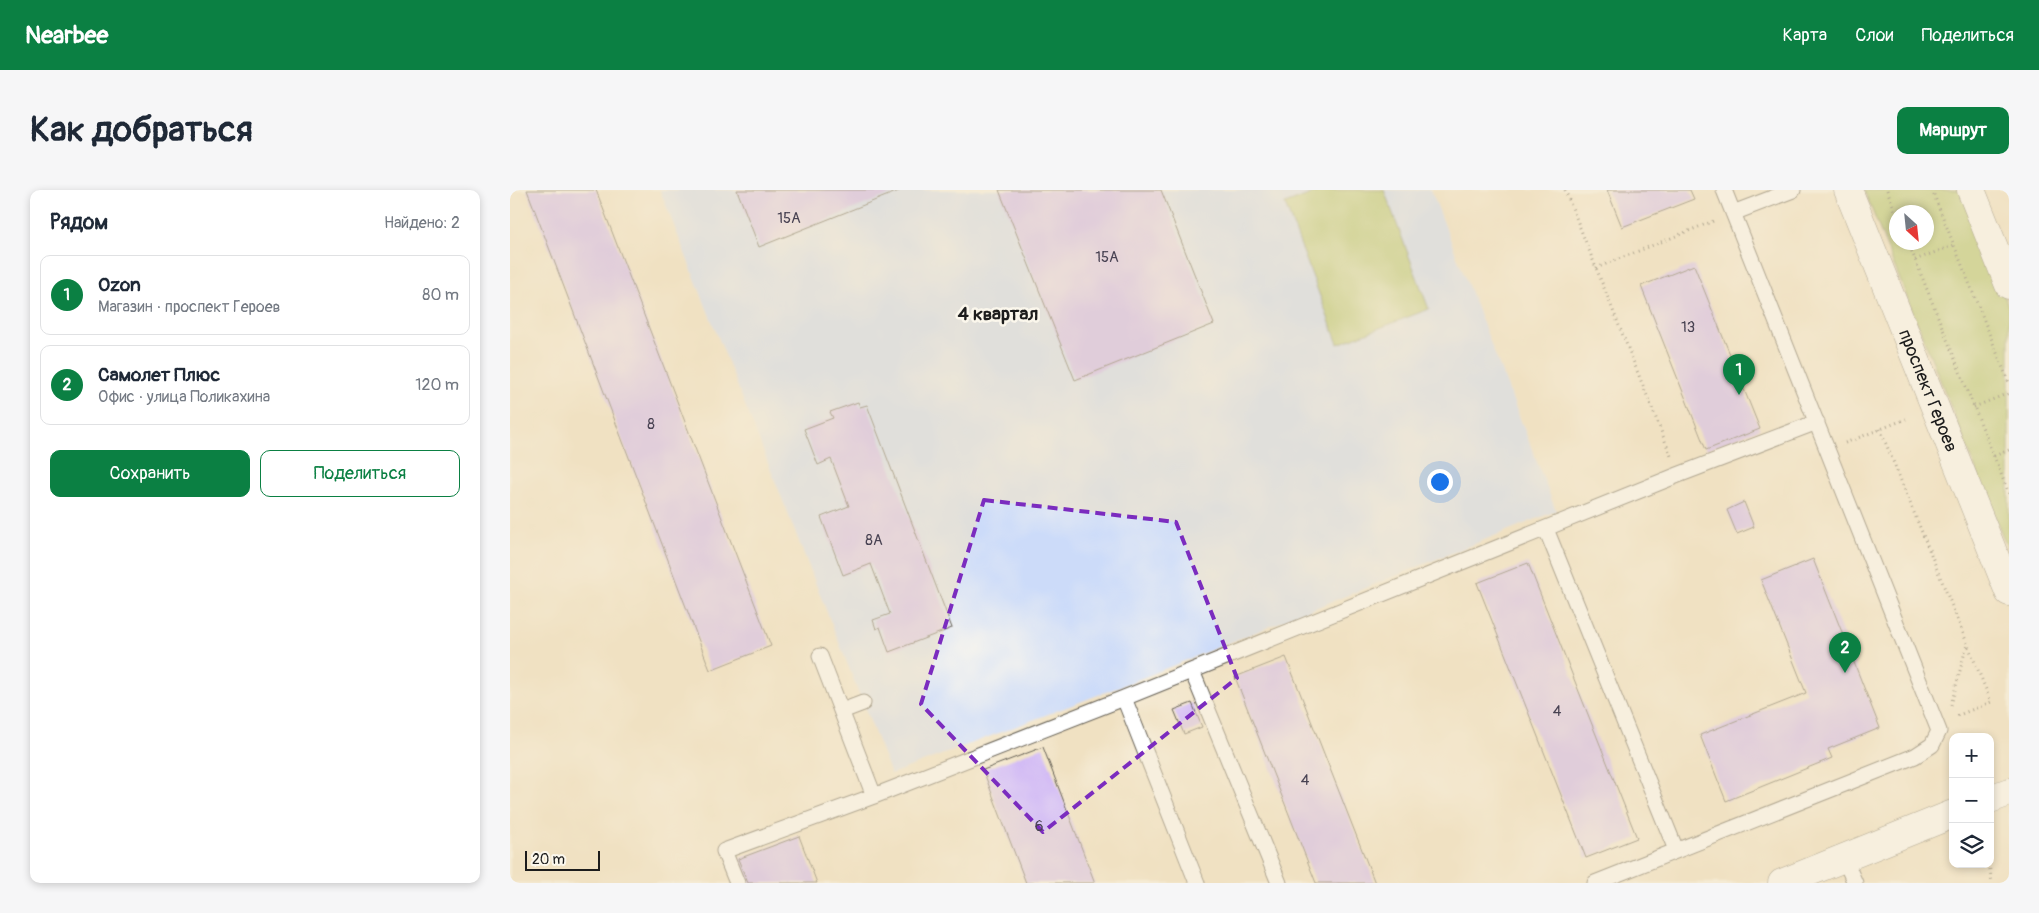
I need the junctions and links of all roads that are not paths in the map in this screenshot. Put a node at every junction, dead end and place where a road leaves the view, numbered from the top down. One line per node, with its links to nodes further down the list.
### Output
1 (1724, 190): 5 (lane)
2 (1793, 190): 5 (lane)
3 (1848, 190): 9 (street, проспект Героев)
4 (1971, 190): 6 (street)
5 (1733, 213): 7 (lane)
6 (2009, 285)
7 (1817, 422): 8 (lane); 19 (lane)
8 (1546, 529): 11 (lane); 19 (lane)
9 (2009, 592)
10 (820, 656): 14 (lane)
11 (1192, 671): 12 (lane); 23 (lane)
12 (1124, 698): 16 (lane); 22 (lane)
13 (863, 703): 14 (lane)
14 (842, 711): 16 (lane)
15 (2009, 792): 17 (street)
16 (874, 796): 21 (lane)
17 (1994, 798)
18 (1949, 816): 20 (street)
19 (1676, 850): 24 (lane)
20 (1844, 858): 25 (street); 26 (lane)
21 (737, 883)
22 (1197, 883)
23 (1279, 883)
24 (1595, 883)
25 (1782, 883)
26 (1855, 883)

